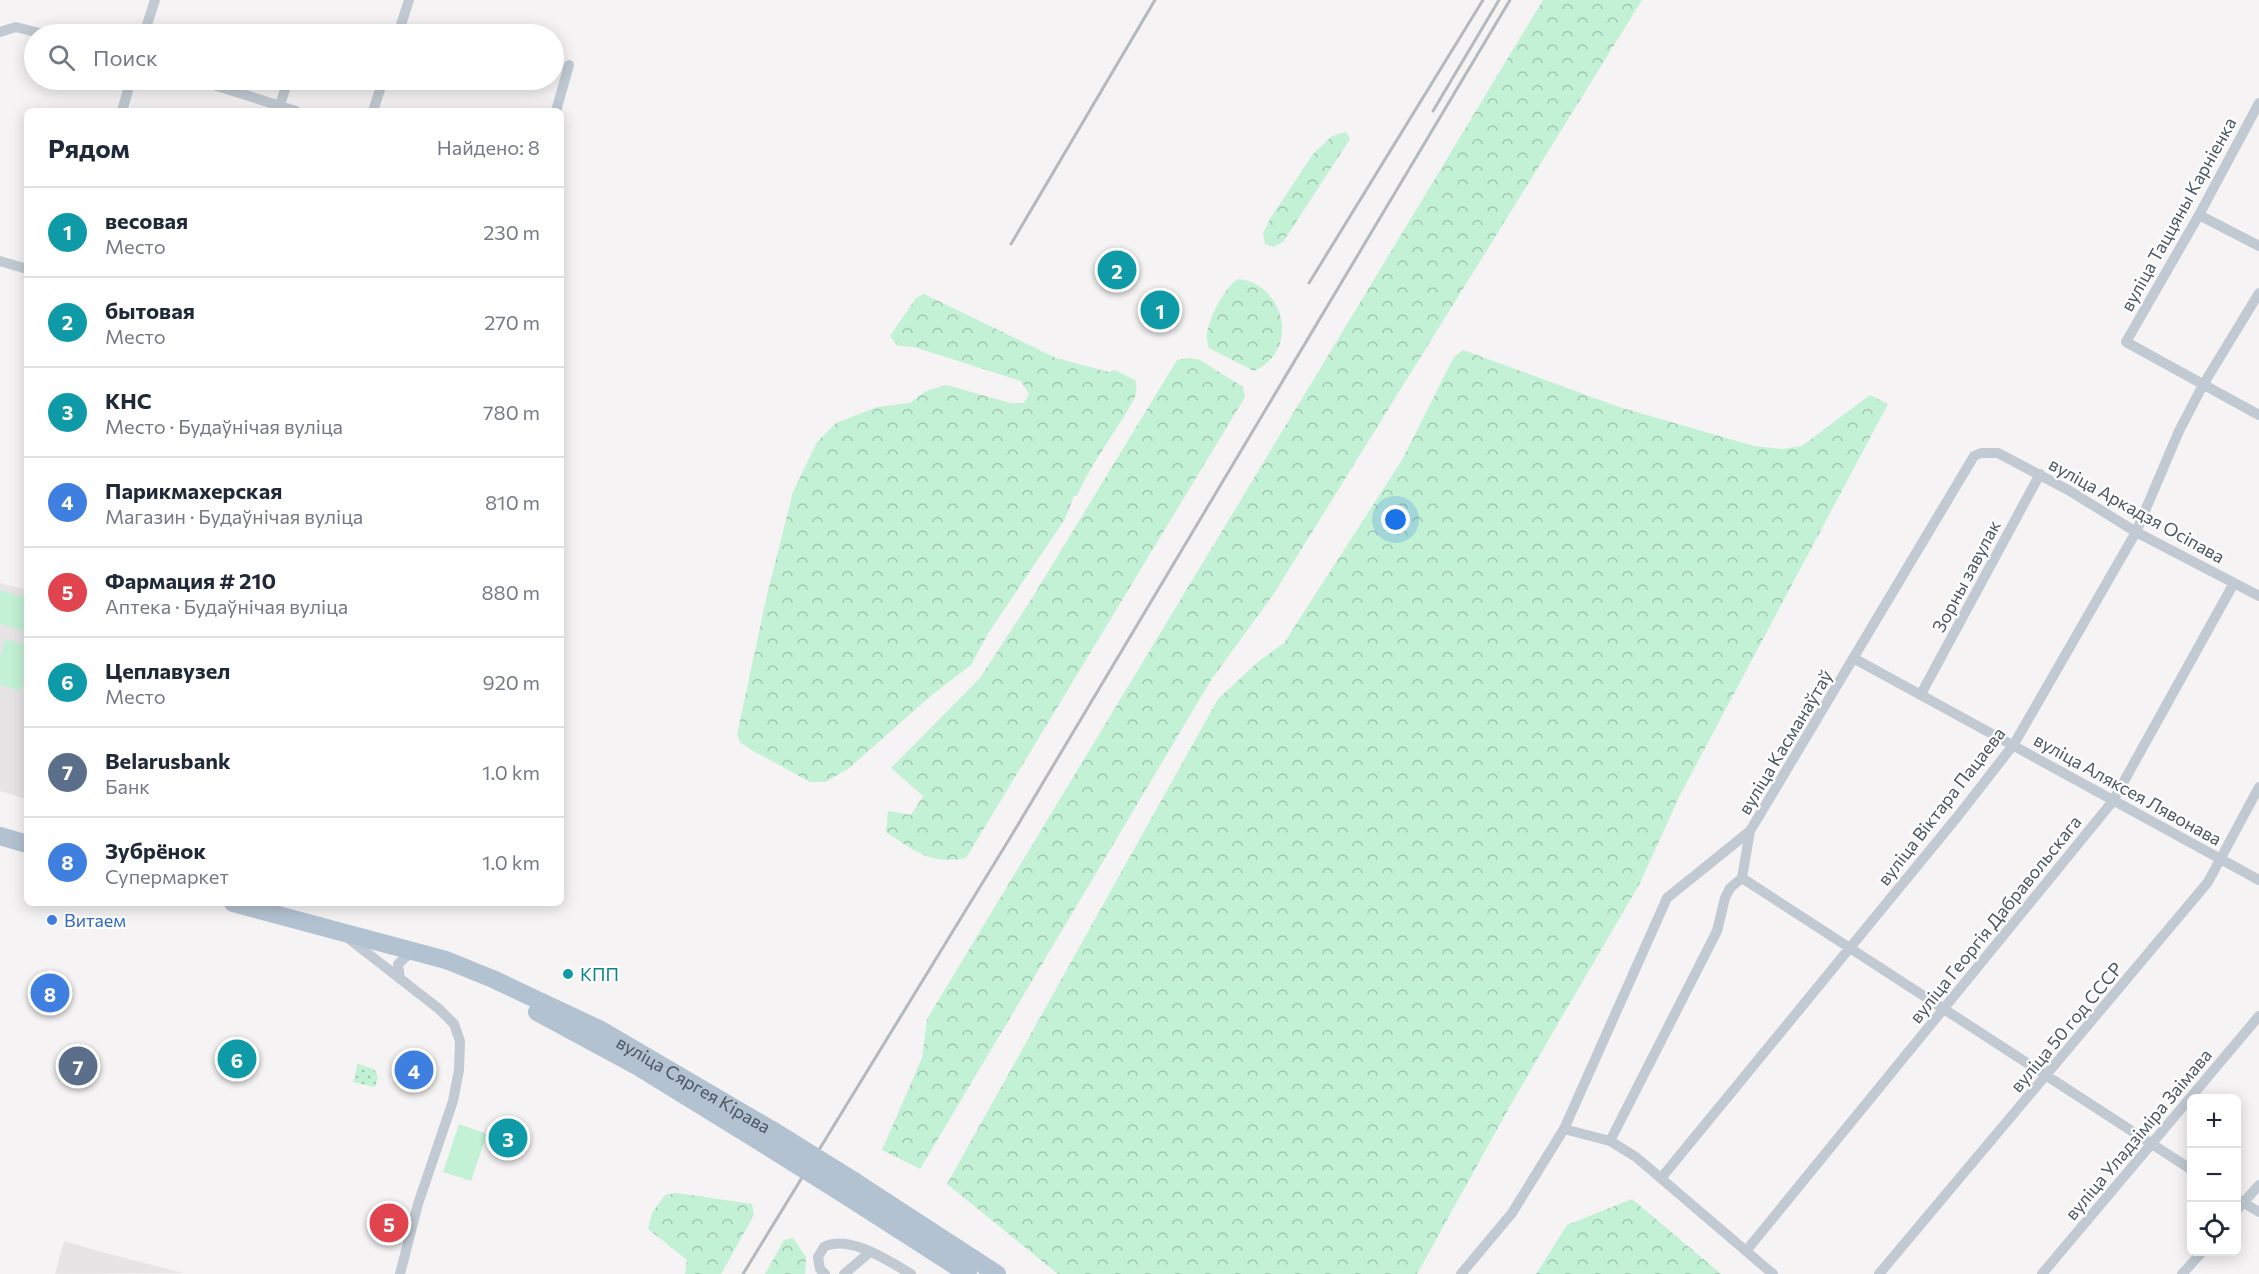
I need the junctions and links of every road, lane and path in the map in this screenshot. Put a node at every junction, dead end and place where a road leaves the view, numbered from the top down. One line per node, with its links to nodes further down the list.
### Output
1 (155, 0): 3 (street)
2 (409, 0): 4 (street)
3 (147, 24)
4 (401, 24)
5 (24, 29): 6 (street)
6 (0, 32)
7 (569, 65): 8 (street)
8 (564, 83)
9 (128, 90): 15 (street)
10 (226, 90): 16 (street)
11 (285, 90): 17 (street)
12 (380, 90): 18 (street)
13 (562, 90): 19 (street)
14 (2259, 103): 20 (street, вуліца Таццяны Карніенка)
15 (123, 108)
16 (276, 108)
17 (279, 108)
18 (374, 108)
19 (557, 108)
20 (2199, 215): 21 (street); 25 (street, вуліца Таццяны Карніенка)
21 (2259, 246)
22 (0, 261): 23 (street)
23 (24, 268)
24 (2259, 293): 25 (street, вуліца Віктара Пацаева)
25 (2202, 385): 26 (street); 29 (street, вуліца Віктара Пацаева)
26 (2259, 415)
27 (1998, 453): 28 (street, вуліца Аркадзя Осіпава); 32 (street, вуліца Касманаўтаў)
28 (2040, 474): 29 (street, вуліца Аркадзя Осіпава); 33 (street, Зорны завулак)
29 (2136, 531): 30 (street, вуліца Аркадзя Осіпава); 34 (street, вуліца Віктара Пацаева)
30 (2234, 583): 31 (street, вуліца Аркадзя Осіпава); 36 (street, вуліца Георгія Дабравольскага)
31 (2259, 596)
32 (1855, 659): 33 (street, вуліца Аляксея Лявонава); 37 (street, вуліца Касманаўтаў)
33 (1921, 694): 34 (street, вуліца Аляксея Лявонава)
34 (2014, 744): 36 (street, вуліца Аляксея Лявонава); 45 (street, вуліца Віктара Пацаева)
35 (2259, 787): 40 (street, вуліца 50 год СССР)
36 (2113, 801): 40 (street, вуліца Аляксея Лявонава); 48 (street, вуліца Георгія Дабравольскага)
37 (1750, 831): 41 (street, вуліца Касманаўтаў); 51 (street)
38 (0, 836): 39 (main road)
39 (24, 843)
40 (2219, 858): 42 (street, вуліца Аляксея Лявонава); 50 (street, вуліца 50 год СССР)
41 (1742, 878): 45 (street); 53 (street, вуліца Касманаўтаў)
42 (2259, 880)
43 (245, 906): 44 (main road, вуліца Сяргея Кірава)
44 (367, 945): 46 (main road, вуліца Сяргея Кірава); 47 (street); 52 (main road, вуліца Сяргея Кірава)
45 (1848, 948): 48 (street); 56 (street, вуліца Віктара Пацаева)
46 (407, 956): 47 (street); 52 (main road, вуліца Сяргея Кірава)
47 (400, 979): 65 (street)
48 (1942, 1010): 50 (street); 62 (street, вуліца Георгія Дабравольскага)
49 (2259, 1016): 54 (street, вуліца Уладзіміра Заімава)
50 (2046, 1078): 54 (street); 73 (street, вуліца 50 год СССР)
51 (1563, 1129): 53 (street); 71 (street)
52 (767, 1136): 58 (main road, вуліца Сяргея Кірава, bridge)
53 (1610, 1141): 56 (street)
54 (2152, 1145): 55 (street); 74 (street, вуліца Уладзіміра Заімава)
55 (2187, 1167)
56 (1662, 1177): 62 (street)
57 (2259, 1185): 59 (street)
58 (851, 1189): 69 (main road, вуліца Сяргея Кірава); 70 (main road, вуліца Сяргея Кірава)
59 (2241, 1202)
60 (2241, 1205): 61 (street)
61 (2259, 1212)
62 (1746, 1251): 72 (street)
63 (869, 1253): 66 (street); 67 (street); 68 (street)
64 (2198, 1256): 75 (street)
65 (399, 1274)
66 (825, 1274)
67 (844, 1274)
68 (911, 1274)
69 (968, 1274)
70 (997, 1274)
71 (1461, 1274)
72 (1773, 1274)
73 (1879, 1274)
74 (2042, 1274)
75 (2182, 1274)

